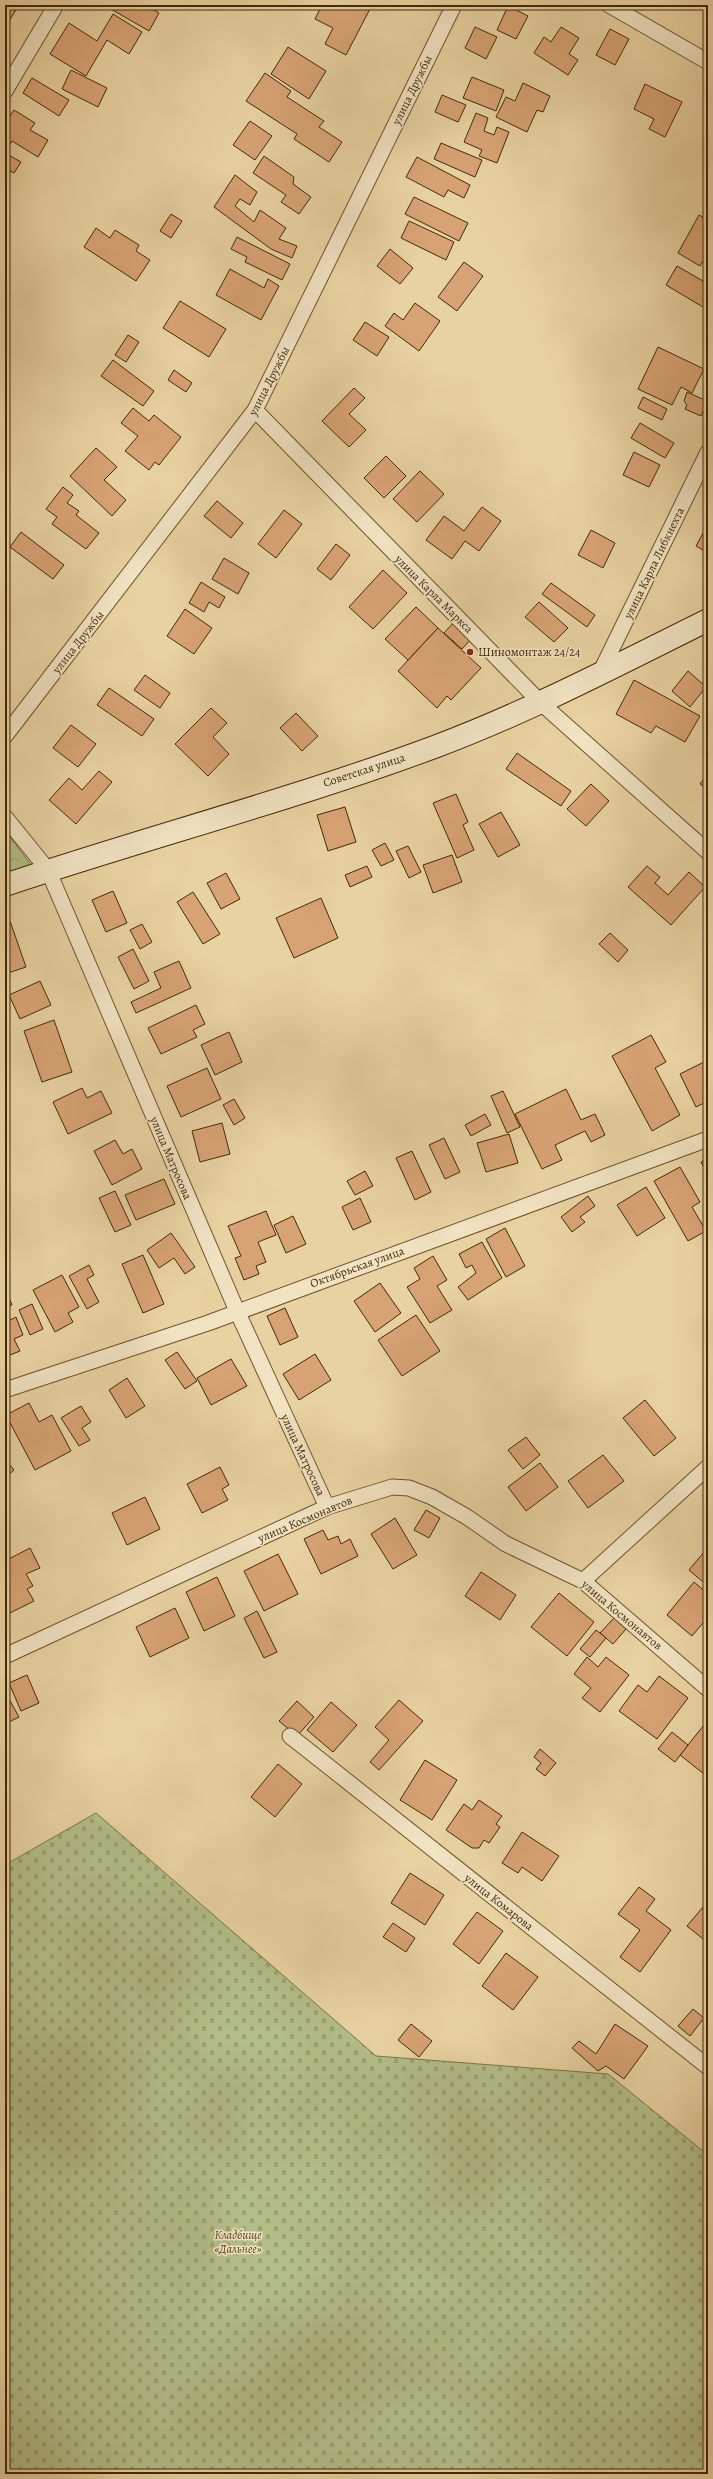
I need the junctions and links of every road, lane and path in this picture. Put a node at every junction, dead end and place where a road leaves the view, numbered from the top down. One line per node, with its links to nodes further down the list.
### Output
1 (56, 5): 5 (street)
2 (454, 5): 6 (street, улица Дружбы)
3 (609, 5): 4 (street)
4 (708, 62)
5 (5, 91)
6 (255, 410): 10 (street, улица Карла Маркса); 11 (street, улица Дружбы)
7 (708, 452): 9 (street, улица Карла Либкнехта)
8 (708, 620): 9 (street, Советская улица)
9 (600, 673): 10 (street, Советская улица)
10 (541, 703): 13 (street, улица Карла Маркса); 14 (street, Советская улица)
11 (5, 736)
12 (5, 817): 14 (street, улица Матросова)
13 (708, 852)
14 (48, 870): 15 (street, Советская улица); 17 (street, улица Матросова)
15 (5, 885)
16 (708, 1139): 17 (street, Октябрьская улица)
17 (237, 1311): 18 (street, Октябрьская улица); 20 (street, улица Матросова)
18 (5, 1390)
19 (708, 1466): 21 (street)
20 (327, 1507): 21 (street, улица Космонавтов); 22 (street, улица Космонавтов)
21 (583, 1581): 23 (street, улица Космонавтов)
22 (5, 1656)
23 (708, 1689)
24 (290, 1736): 25 (street, улица Комарова)
25 (708, 2067)

